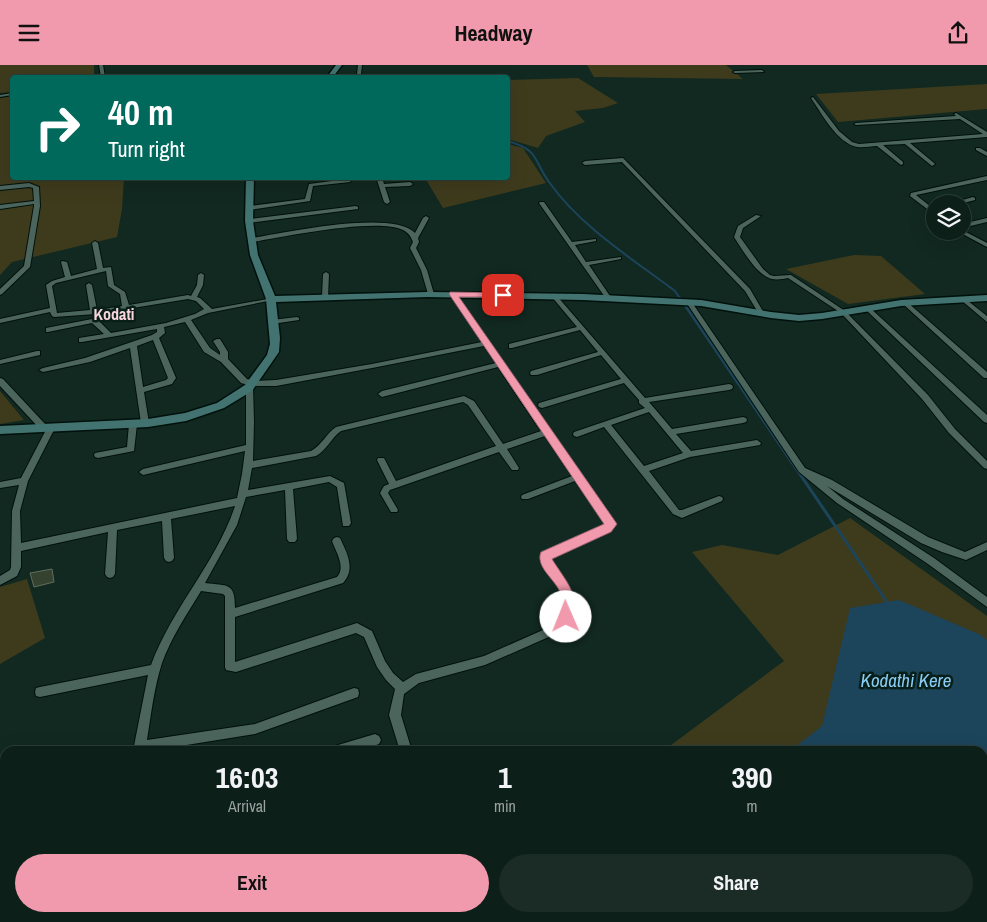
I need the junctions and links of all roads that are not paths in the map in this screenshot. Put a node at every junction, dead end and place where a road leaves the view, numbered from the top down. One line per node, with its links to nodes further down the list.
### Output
1 (340, 65): 4 (street)
2 (756, 65): 3 (street)
3 (735, 72)
4 (332, 75)
5 (813, 98): 11 (street)
6 (954, 113): 7 (street)
7 (961, 117): 8 (street); 9 (street)
8 (856, 124)
9 (987, 134): 10 (street)
10 (906, 142): 11 (street); 16 (street)
11 (878, 144): 15 (street)
12 (978, 149): 13 (street)
13 (987, 154)
14 (585, 163): 71 (street)
15 (901, 163)
16 (932, 164)
17 (987, 177): 29 (street)
18 (250, 180): 31 (street)
19 (341, 180): 31 (street)
20 (347, 180): 25 (street)
21 (380, 180): 23 (street)
22 (410, 184): 23 (street)
23 (382, 186): 27 (street)
24 (0, 189): 26 (street)
25 (351, 191)
26 (37, 202): 30 (street); 53 (street)
27 (387, 202)
28 (542, 203): 43 (street)
29 (926, 204)
30 (0, 207)
31 (249, 208): 36 (street)
32 (356, 208): 36 (street)
33 (758, 216): 70 (street)
34 (426, 218): 39 (street)
35 (987, 220): 37 (street)
36 (249, 221): 40 (street)
37 (971, 224)
38 (971, 237): 44 (street)
39 (415, 238): 40 (street); 54 (street)
40 (252, 240): 59 (street)
41 (594, 240): 43 (street)
42 (95, 243): 48 (street)
43 (571, 244): 47 (street)
44 (987, 245)
45 (619, 258): 47 (street)
46 (64, 262): 51 (street)
47 (585, 264): 60 (street)
48 (100, 270): 51 (street); 65 (street)
49 (326, 274): 57 (street)
50 (201, 275): 56 (street)
51 (69, 278): 67 (street)
52 (89, 285): 69 (street)
53 (0, 293)
54 (431, 294): 55 (street); 57 (street)
55 (453, 294): 58 (street); 84 (street)
56 (194, 297): 65 (street); 68 (street)
57 (325, 297): 59 (street)
58 (555, 297): 60 (street); 78 (street)
59 (271, 299): 68 (street); 76 (street)
60 (609, 299): 63 (street)
61 (964, 299): 62 (street); 64 (street); 74 (street)
62 (987, 299)
63 (690, 302): 71 (street); 124 (street)
64 (905, 303): 66 (street); 94 (street)
65 (126, 307): 69 (street)
66 (867, 308): 70 (street); 105 (street)
67 (52, 310): 69 (street); 75 (street)
68 (208, 310): 72 (street)
69 (94, 312)
70 (843, 312): 71 (street); 121 (street)
71 (761, 313)
72 (188, 319): 77 (street); 89 (street)
73 (297, 319): 76 (street)
74 (987, 319)
75 (0, 321)
76 (272, 322): 97 (street)
77 (160, 325): 80 (street); 81 (street)
78 (580, 328): 86 (street); 88 (street)
79 (48, 330): 80 (street)
80 (108, 335): 82 (street)
81 (155, 337): 85 (street); 99 (street)
82 (82, 339)
83 (217, 341): 89 (street)
84 (486, 343): 91 (street); 97 (street)
85 (133, 345): 92 (street); 99 (street)
86 (512, 346)
87 (37, 353): 90 (street)
88 (601, 353): 93 (street); 95 (street)
89 (224, 360): 97 (street)
90 (0, 362)
91 (500, 364): 100 (street); 111 (street)
92 (43, 371)
93 (534, 373)
94 (987, 376)
95 (625, 380): 101 (street); 102 (street)
96 (0, 381): 109 (street)
97 (252, 385): 106 (street); 115 (street)
98 (729, 387): 101 (street)
99 (140, 391): 106 (street)
100 (382, 393)
101 (642, 401): 103 (street)
102 (542, 405)
103 (650, 409): 108 (street); 112 (street)
104 (743, 420): 112 (street)
105 (987, 421)
106 (145, 423): 107 (street)
107 (133, 424): 109 (street); 117 (street)
108 (606, 424): 113 (street); 123 (street)
109 (48, 426): 110 (street); 127 (street)
110 (0, 430)
111 (546, 432): 116 (street); 126 (street)
112 (670, 432): 118 (street)
113 (577, 434)
114 (757, 443): 118 (street)
115 (250, 447): 120 (street); 125 (street)
116 (502, 448): 120 (street); 122 (street); 129 (street)
117 (98, 455)
118 (689, 455): 123 (street)
119 (381, 460): 129 (street)
120 (249, 465): 131 (street)
121 (987, 466)
122 (515, 468)
123 (643, 470): 133 (street)
124 (802, 470): 140 (street); 146 (street)
125 (143, 472)
126 (577, 477): 132 (street); 149 (street)
127 (24, 481): 128 (street); 141 (street)
128 (0, 485)
129 (394, 485): 134 (street)
130 (289, 487): 131 (street); 136 (street); 138 (street)
131 (242, 497): 135 (street); 145 (street)
132 (524, 497)
133 (719, 499)
134 (394, 510)
135 (166, 516): 137 (street); 142 (street)
136 (346, 523)
137 (113, 527): 141 (street); 143 (street)
138 (292, 539)
139 (337, 541): 147 (street)
140 (987, 546)
141 (15, 548): 144 (street)
142 (169, 558)
143 (110, 574)
144 (0, 581)
145 (198, 586): 147 (street); 148 (street)
146 (987, 603)
147 (230, 614): 149 (street)
148 (155, 669): 150 (street); 153 (street)
149 (402, 688): 156 (street)
150 (40, 692)
151 (354, 693): 154 (street)
152 (375, 740): 155 (street)
153 (141, 746)
154 (157, 746)
155 (355, 746)
156 (404, 746)

